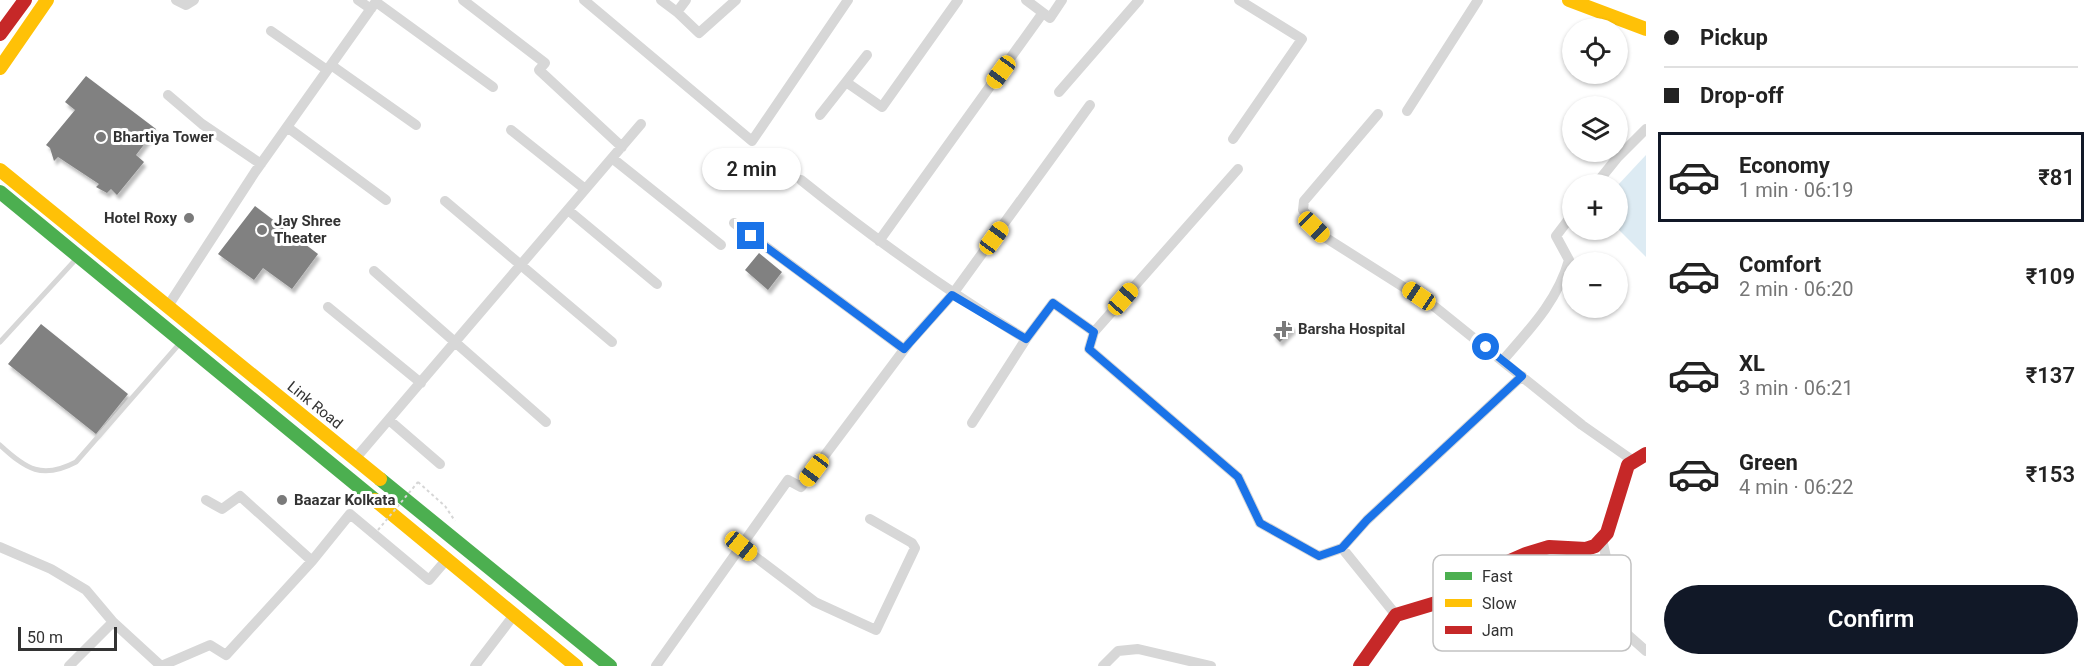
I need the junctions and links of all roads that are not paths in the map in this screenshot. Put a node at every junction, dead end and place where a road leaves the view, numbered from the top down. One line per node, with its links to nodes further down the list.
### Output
1 (25, 0): 24 (main road)
2 (47, 0): 26 (main road)
3 (176, 0): 4 (street)
4 (194, 0)
5 (358, 0): 19 (street)
6 (463, 0): 42 (street)
7 (584, 0): 11 (street)
8 (661, 0): 20 (street)
9 (686, 0): 20 (street)
10 (736, 0): 20 (street)
11 (848, 0)
12 (958, 0): 28 (street)
13 (1026, 0): 21 (street)
14 (1062, 0): 21 (street)
15 (1139, 0): 30 (street)
16 (1239, 0): 41 (street)
17 (1478, 0): 33 (street)
18 (1569, 0): 22 (main road)
19 (375, 4): 27 (street); 29 (street)
20 (677, 12)
21 (1042, 14): 56 (street)
22 (1646, 29)
23 (271, 31): 27 (street)
24 (0, 34)
25 (867, 55): 28 (street)
26 (0, 68)
27 (329, 68): 37 (street); 38 (street)
28 (846, 81): 35 (street)
29 (493, 87)
30 (1059, 92)
31 (168, 95): 44 (street)
32 (1090, 105): 62 (street)
33 (1407, 111)
34 (1378, 114): 72 (street)
35 (820, 115)
36 (641, 124): 42 (street)
37 (416, 125)
38 (288, 127): 44 (street); 51 (street)
39 (1646, 129): 47 (street)
40 (511, 130): 49 (street)
41 (1233, 139)
42 (622, 147): 43 (street)
43 (612, 158): 49 (street); 57 (street)
44 (261, 164): 63 (street)
45 (0, 170): 63 (main road, Link Road)
46 (1238, 170): 65 (street)
47 (1604, 174)
48 (801, 180): 56 (street)
49 (585, 189): 53 (street)
50 (0, 192): 58 (main road)
51 (386, 200)
52 (445, 201): 59 (street)
53 (568, 210): 59 (street); 61 (street)
54 (734, 223): 71 (street)
55 (1562, 228): 72 (street)
56 (879, 242): 62 (street)
57 (721, 245)
58 (79, 256): 67 (main road); 68 (lane)
59 (520, 266): 69 (street); 70 (street)
60 (374, 271): 69 (street)
61 (657, 284)
62 (952, 295): 66 (street); 71 (street)
63 (168, 306): 80 (main road, Link Road)
64 (328, 307): 74 (street)
65 (1094, 332): 66 (street); 88 (street)
66 (1026, 339): 77 (street)
67 (182, 340): 78 (lane); 91 (main road)
68 (0, 342)
69 (455, 342): 74 (street); 76 (street)
70 (612, 342)
71 (904, 349): 86 (street)
72 (1503, 360): 73 (street)
73 (1522, 376): 81 (street); 88 (street)
74 (421, 382): 75 (street)
75 (389, 420): 80 (street); 82 (street)
76 (546, 422)
77 (972, 423)
78 (0, 445)
79 (1646, 454): 81 (main road)
80 (355, 459): 103 (main road, Link Road)
81 (1632, 460): 85 (main road)
82 (440, 464)
83 (206, 500): 92 (street)
84 (870, 519): 86 (street)
85 (1602, 539): 89 (main road); 90 (street)
86 (741, 546): 104 (street)
87 (0, 547): 96 (street)
88 (1342, 548): 95 (street)
89 (1524, 555)
90 (1606, 555)
91 (447, 559): 92 (street); 94 (main road)
92 (312, 561): 96 (street)
93 (1433, 604): 95 (main road)
94 (514, 615): 101 (street); 102 (main road)
95 (1396, 615): 107 (main road)
96 (113, 622): 100 (street)
97 (1631, 638): 98 (street)
98 (1646, 651)
99 (1179, 663): 105 (street); 106 (street)
100 (69, 666)
101 (475, 666)
102 (576, 666)
103 (610, 666)
104 (656, 666)
105 (1103, 666)
106 (1211, 666)
107 (1360, 666)

